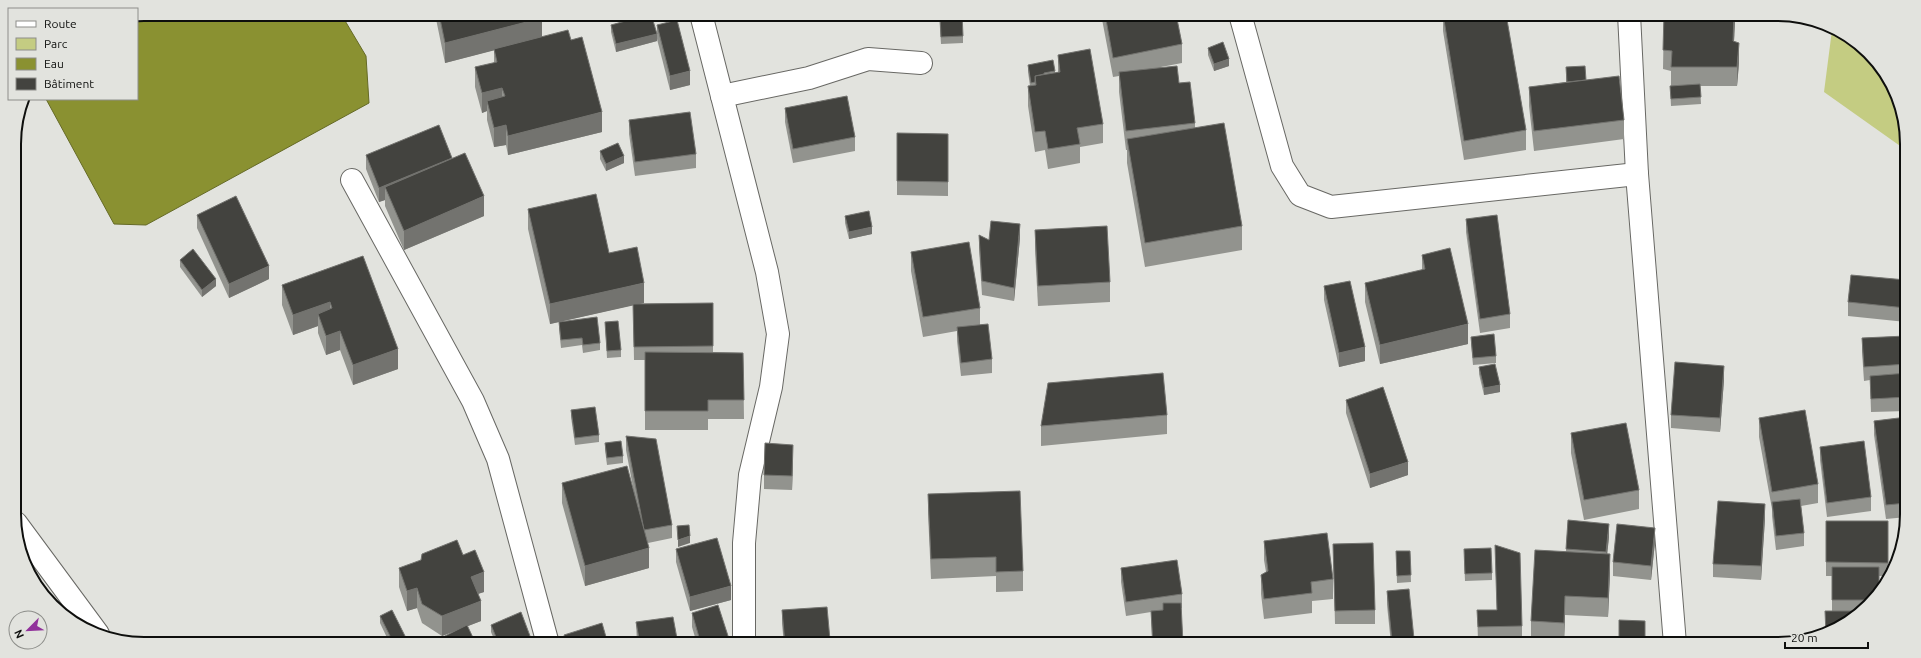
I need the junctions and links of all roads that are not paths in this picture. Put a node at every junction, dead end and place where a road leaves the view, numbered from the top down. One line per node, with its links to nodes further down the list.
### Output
1 (703, 21): 5 (street)
2 (1242, 21): 6 (street)
3 (1629, 21): 6 (street)
4 (921, 63): 5 (street)
5 (722, 96): 11 (street)
6 (1637, 174): 12 (street)
7 (352, 180): 10 (street)
8 (22, 531): 9 (street)
9 (91, 625)
10 (546, 637)
11 (744, 637)
12 (1675, 637)

